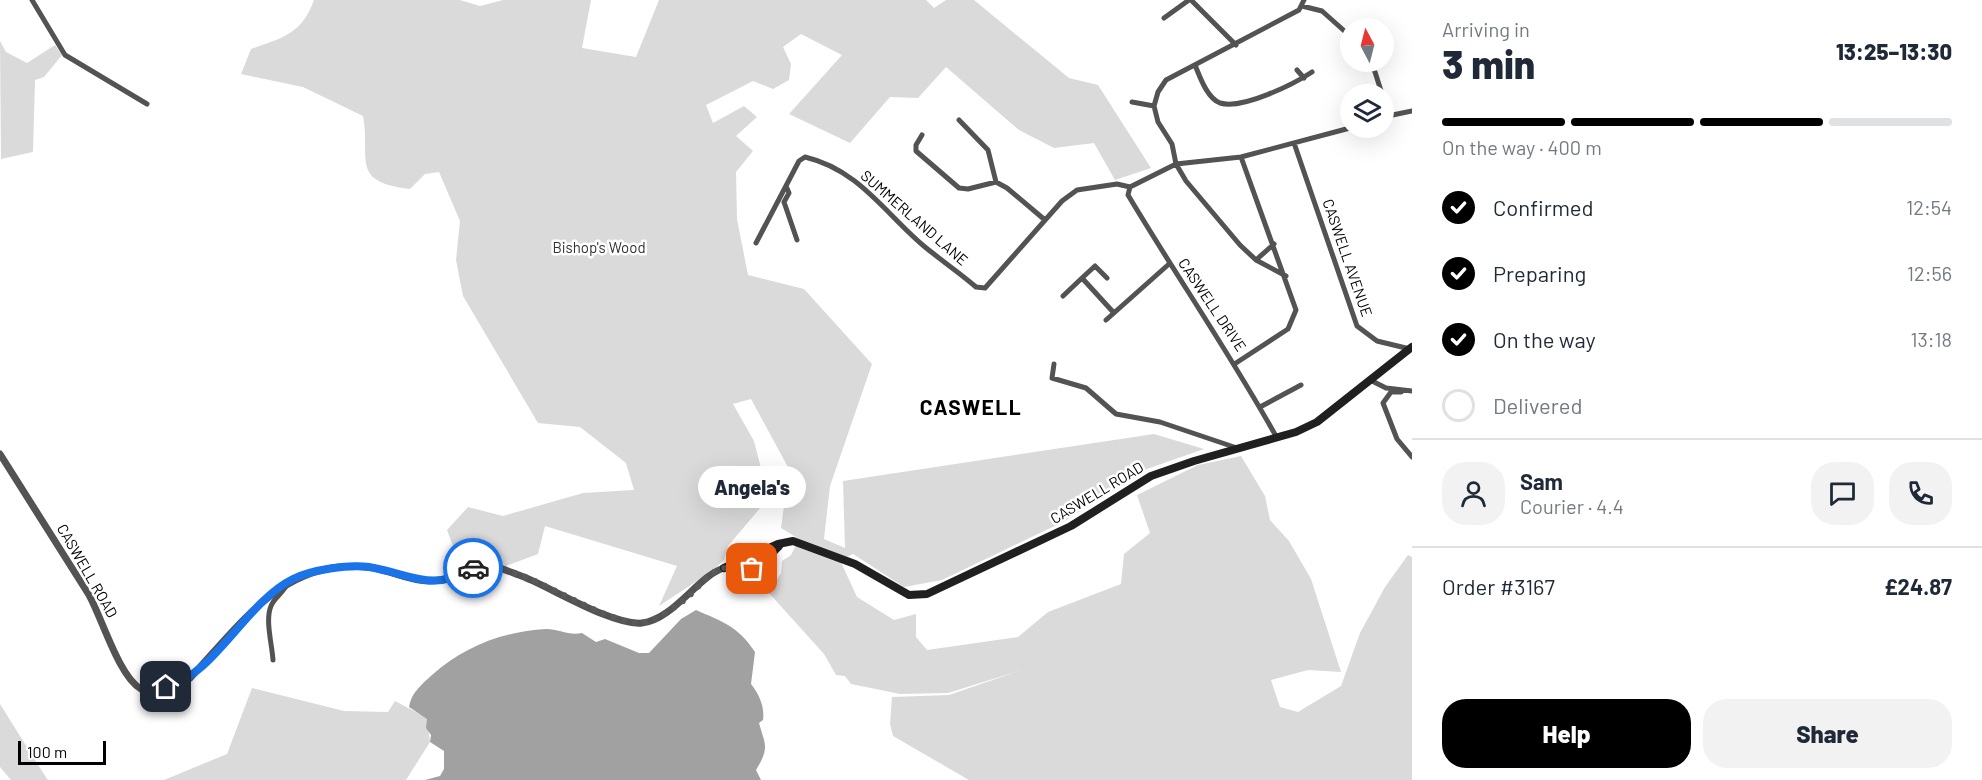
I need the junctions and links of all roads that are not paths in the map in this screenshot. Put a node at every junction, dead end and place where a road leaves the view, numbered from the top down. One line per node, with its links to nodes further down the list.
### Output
1 (32, 0): 12 (street)
2 (1190, 0): 4 (street); 6 (street)
3 (1303, 3): 5 (street); 6 (street)
4 (1164, 18)
5 (1340, 27)
6 (1236, 45): 7 (street)
7 (1195, 65): 10 (street); 15 (street)
8 (1297, 70): 10 (street)
9 (1312, 72): 10 (street)
10 (1304, 78)
11 (145, 92): 12 (street)
12 (140, 100): 14 (street)
13 (1132, 102): 15 (street)
14 (147, 104)
15 (1154, 106): 23 (street)
16 (1412, 111): 17 (street)
17 (1394, 114)
18 (959, 120): 24 (street)
19 (1340, 131): 21 (street, SUMMERLAND LANE)
20 (922, 135): 24 (street)
21 (1294, 143): 22 (street, SUMMERLAND LANE); 41 (street, CASWELL AVENUE)
22 (1241, 157): 23 (street, SUMMERLAND LANE); 32 (street)
23 (1176, 164): 26 (street, SUMMERLAND LANE); 33 (street)
24 (996, 182): 29 (street)
25 (786, 186): 27 (street, SUMMERLAND LANE); 28 (street, SUMMERLAND LANE); 29 (street, SUMMERLAND LANE)
26 (1130, 187): 29 (street, SUMMERLAND LANE); 34 (street, CASWELL DRIVE)
27 (784, 202): 28 (street); 30 (street, SUMMERLAND LANE)
28 (776, 203): 31 (street, SUMMERLAND LANE)
29 (1045, 220)
30 (796, 240)
31 (756, 243)
32 (1274, 244): 33 (street); 35 (street)
33 (1256, 260): 35 (street)
34 (1169, 264): 39 (street); 42 (street, CASWELL DRIVE)
35 (1286, 276): 42 (street)
36 (1082, 278): 37 (street); 38 (street); 39 (street)
37 (1107, 278)
38 (1063, 296)
39 (1114, 313): 40 (street)
40 (1106, 320)
41 (1411, 348): 44 (main road, CASWELL ROAD)
42 (1236, 363): 48 (street, CASWELL DRIVE)
43 (1054, 364): 50 (street)
44 (1372, 381): 47 (street); 49 (main road, CASWELL ROAD)
45 (1301, 385): 48 (street)
46 (1412, 391): 47 (street)
47 (1401, 392): 52 (street)
48 (1260, 407): 49 (street, CASWELL DRIVE)
49 (1277, 438): 50 (main road, CASWELL ROAD)
50 (1242, 449): 53 (main road, CASWELL ROAD)
51 (0, 454): 54 (street, CASWELL ROAD)
52 (1412, 457)
53 (724, 568): 54 (street, CASWELL ROAD)
54 (288, 582): 55 (street)
55 (273, 660)

